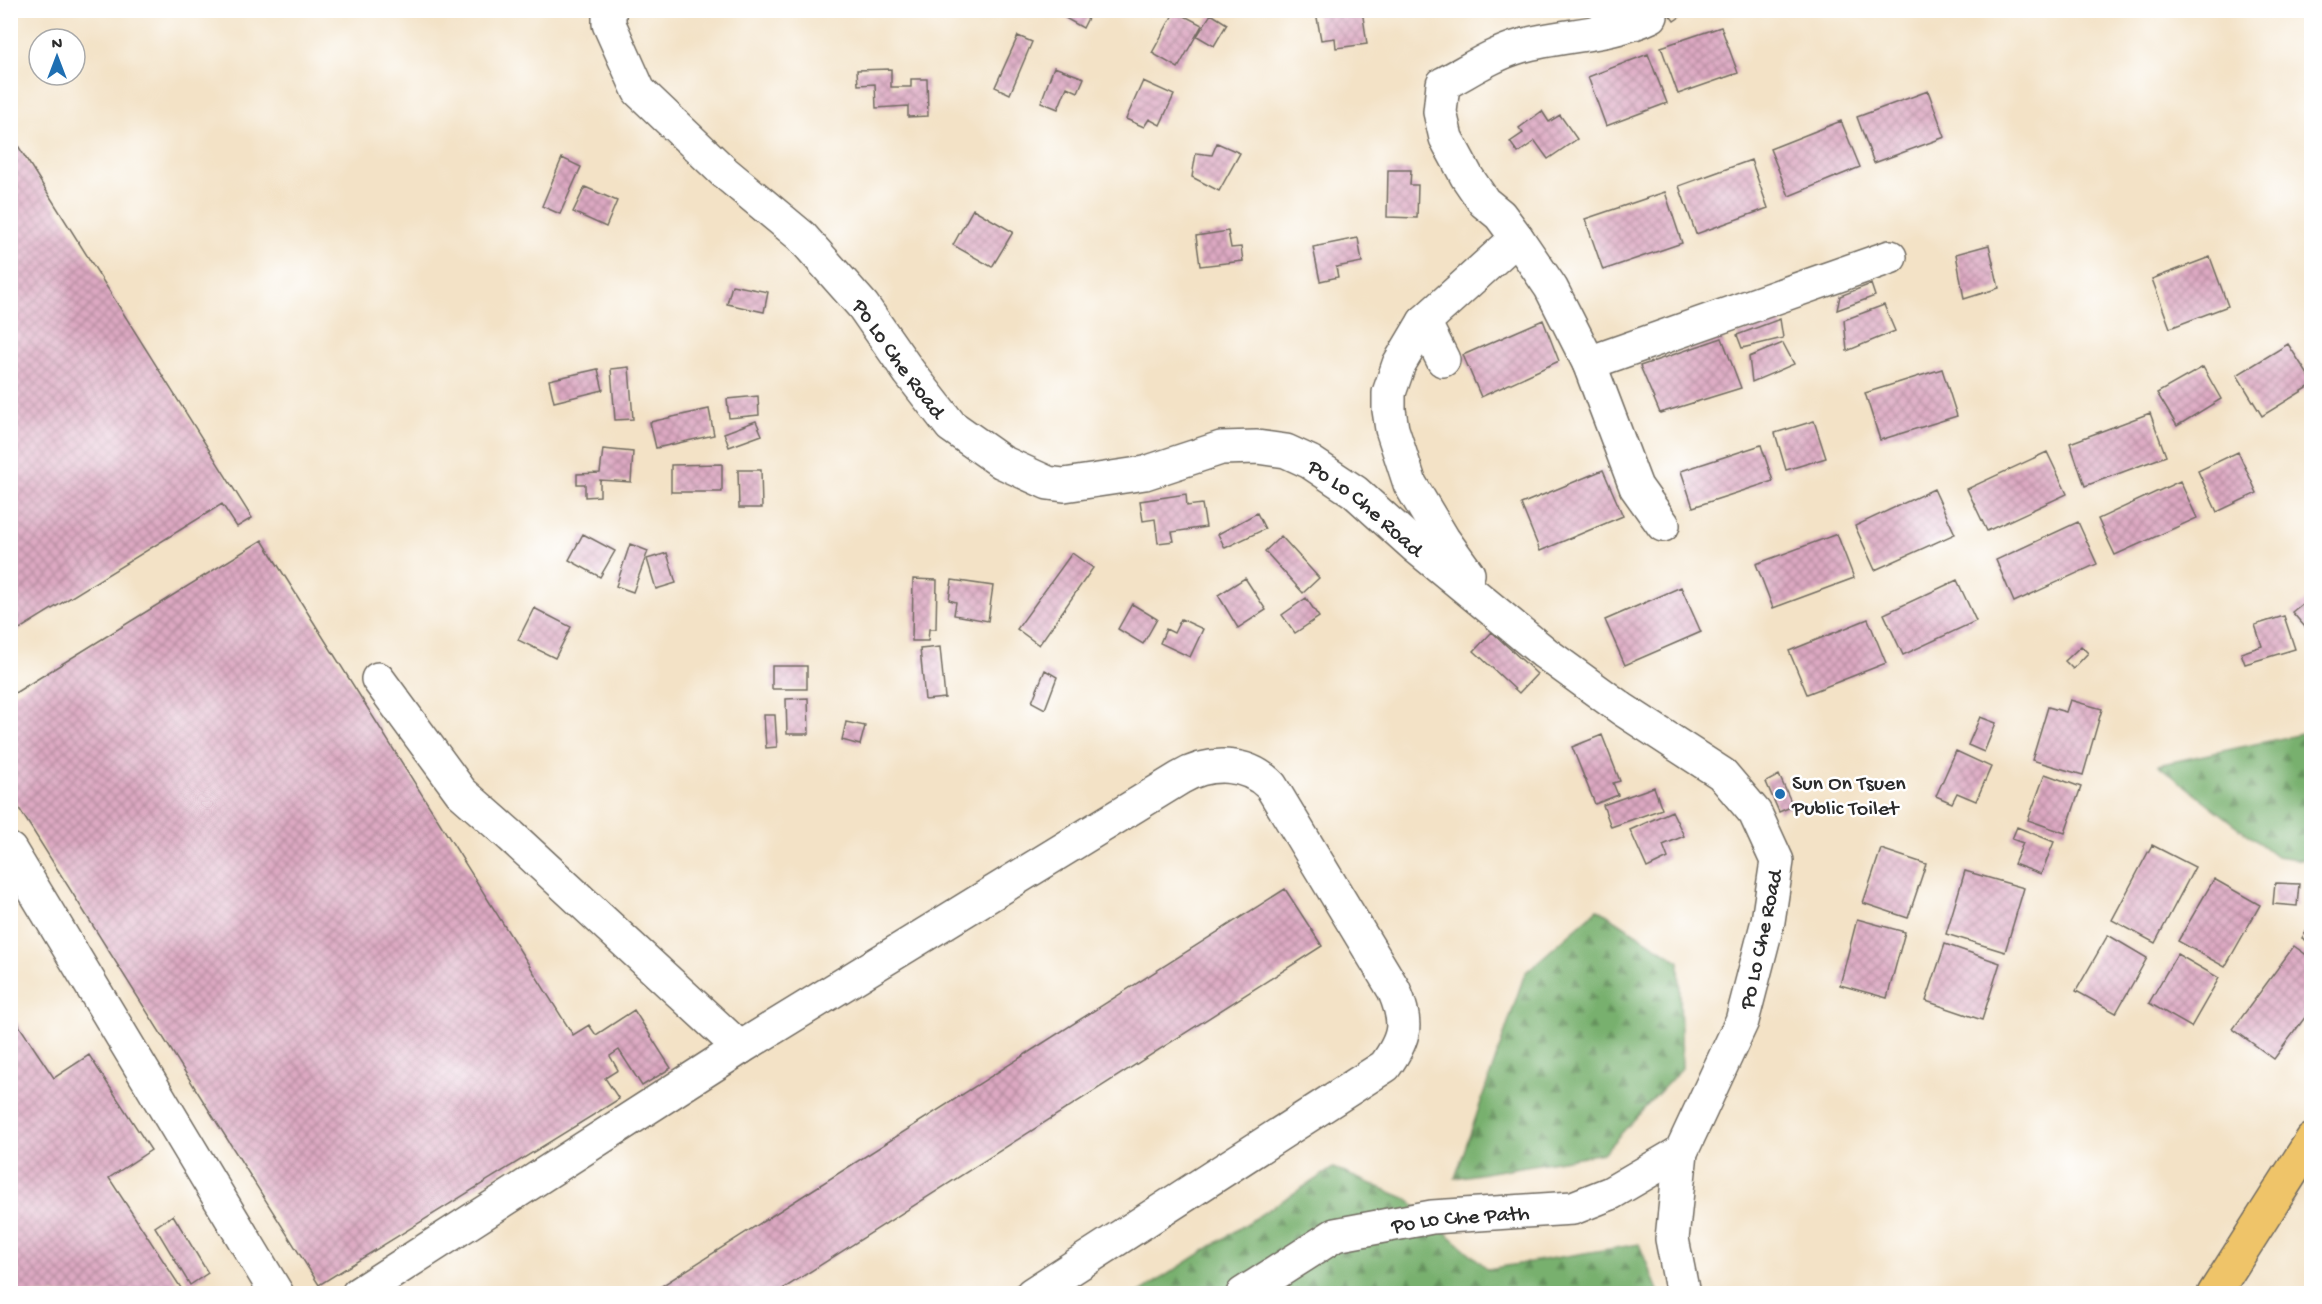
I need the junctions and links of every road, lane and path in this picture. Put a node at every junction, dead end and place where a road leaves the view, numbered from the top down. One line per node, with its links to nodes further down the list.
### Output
1 (609, 10): 9 (street, Po Lo Che Road)
2 (1651, 16): 3 (street)
3 (1517, 238): 5 (street); 7 (street)
4 (1890, 257): 7 (street)
5 (1424, 322): 6 (street); 9 (street)
6 (1443, 360)
7 (1589, 363): 8 (street)
8 (1663, 525)
9 (1494, 610): 14 (street, Po Lo Che Road)
10 (378, 679): 12 (street)
11 (10, 850): 15 (street)
12 (740, 1048): 16 (street); 17 (street)
13 (2312, 1140): 20 (main road)
14 (1681, 1152): 18 (street, Po Lo Che Path); 19 (street, Po Lo Che Road)
15 (277, 1293)
16 (358, 1293)
17 (1032, 1293)
18 (1243, 1293)
19 (1683, 1293)
20 (2214, 1293)

